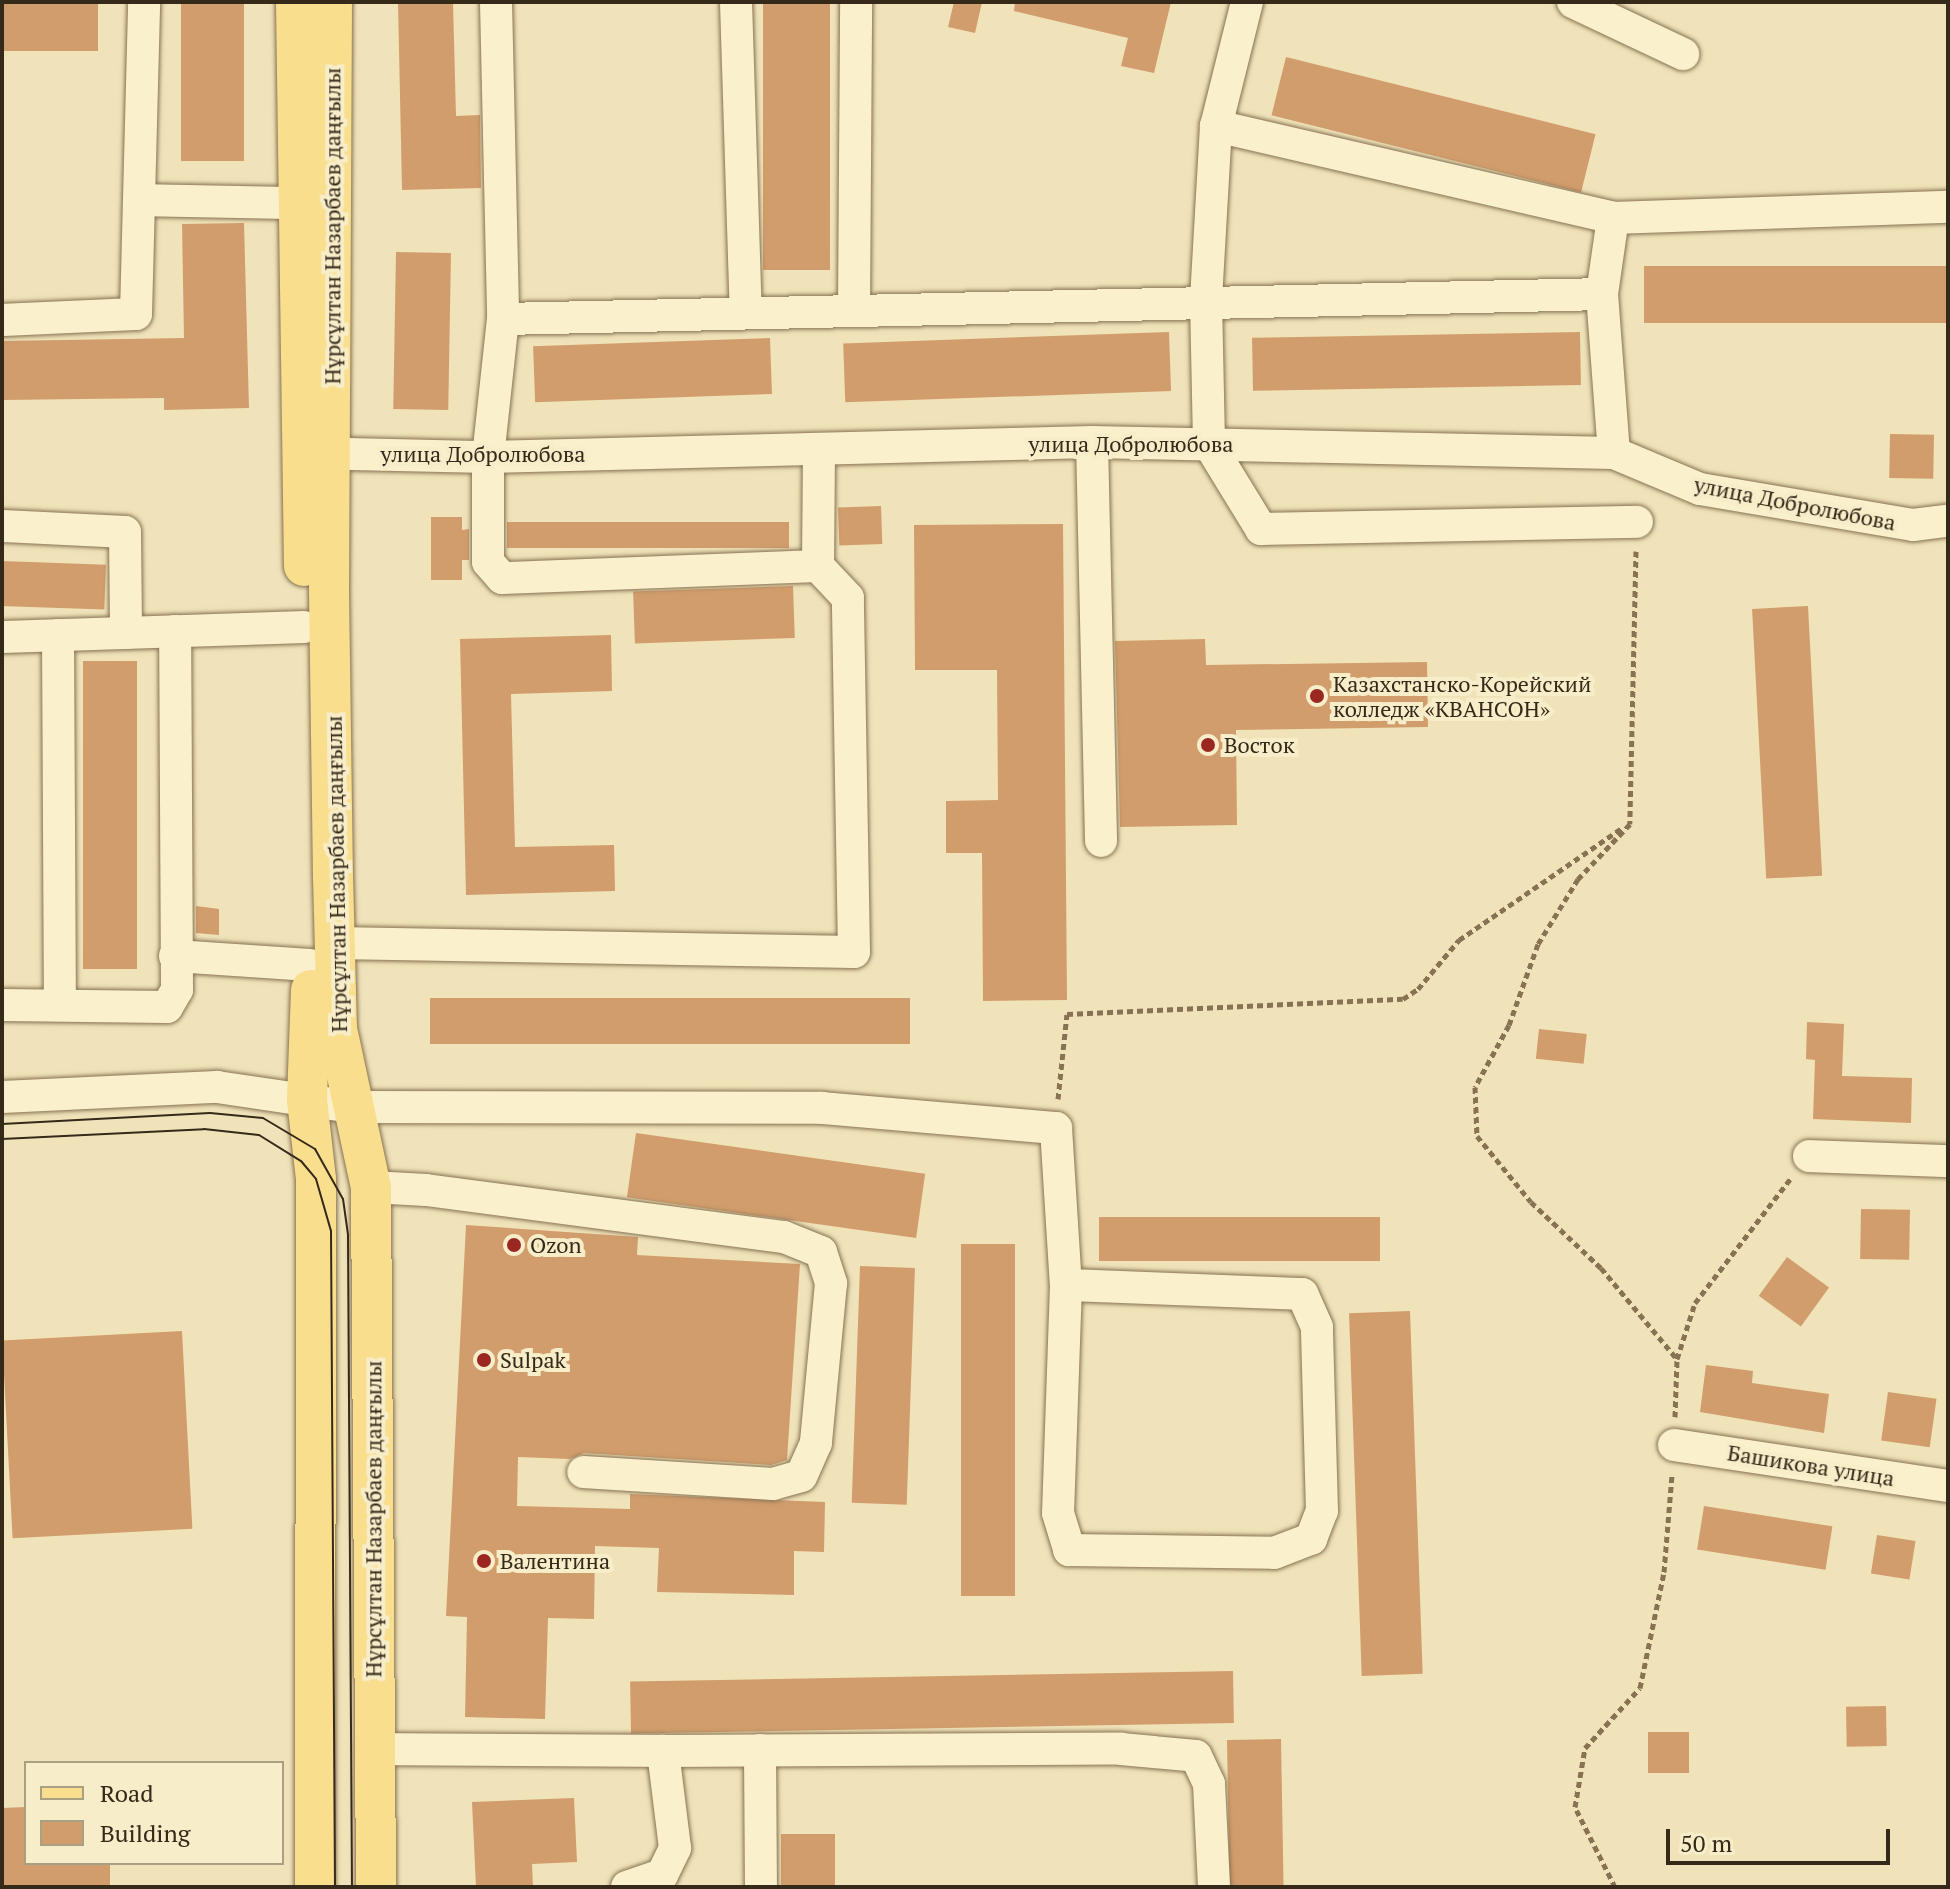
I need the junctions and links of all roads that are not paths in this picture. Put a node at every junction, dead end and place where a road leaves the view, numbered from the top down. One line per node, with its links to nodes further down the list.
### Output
1 (144, 2): 11 (street)
2 (296, 2): 12 (main road, Нұрсұлтан Назарбаев даңғылы)
3 (332, 2): 24 (main road, Нұрсұлтан Назарбаев даңғылы)
4 (496, 2): 19 (street)
5 (736, 2): 18 (street)
6 (856, 2): 17 (street)
7 (1247, 2): 10 (street)
8 (1573, 2): 9 (street)
9 (1683, 54)
10 (1216, 126): 14 (street); 16 (street)
11 (139, 200): 12 (street); 20 (street)
12 (299, 203): 24 (main road, Нұрсұлтан Назарбаев даңғылы)
13 (1948, 207): 14 (street)
14 (1613, 218): 15 (street)
15 (1602, 294): 16 (street); 25 (street)
16 (1206, 300): 17 (street); 22 (street)
17 (854, 309): 18 (street)
18 (746, 312): 19 (street)
19 (503, 319): 26 (street)
20 (2, 320)
21 (1092, 442): 22 (street, улица Добролюбова); 23 (street, улица Добролюбова); 36 (street)
22 (1209, 444): 25 (street, улица Добролюбова); 28 (street)
23 (819, 449): 26 (street, улица Добролюбова); 30 (street)
24 (318, 453): 26 (street, улица Добролюбова); 31 (main road, Нұрсұлтан Назарбаев даңғылы); 37 (main road, Нұрсұлтан Назарбаев даңғылы)
25 (1614, 453): 27 (street, улица Добролюбова)
26 (488, 457): 30 (street)
27 (1948, 521)
28 (1637, 522)
29 (2, 526): 33 (street)
30 (818, 566): 37 (street)
31 (304, 627): 32 (street); 37 (main road, Нұрсұлтан Назарбаев даңғылы)
32 (175, 631): 33 (street); 38 (street)
33 (126, 633): 34 (street)
34 (58, 635): 35 (street); 40 (street)
35 (2, 637)
36 (1101, 841)
37 (323, 954): 38 (street); 42 (main road, Нұрсұлтан Назарбаев даңғылы); 43 (main road, Нұрсұлтан Назарбаев даңғылы)
38 (175, 956): 40 (street)
39 (2, 1005): 40 (street)
40 (60, 1005)
41 (2, 1097): 42 (street)
42 (307, 1100): 43 (street); 54 (main road, Нұрсұлтан Назарбаев даңғылы)
43 (352, 1107): 46 (main road, Нұрсұлтан Назарбаев даңғылы); 47 (street)
44 (1809, 1156): 45 (street)
45 (1948, 1161)
46 (371, 1187): 49 (street); 51 (main road, Нұрсұлтан Назарбаев даңғылы)
47 (1066, 1285): 47 (street)
48 (1674, 1445): 50 (street, Башикова улица)
49 (583, 1472)
50 (1948, 1486)
51 (375, 1749): 53 (street); 55 (main road, Нұрсұлтан Назарбаев даңғылы)
52 (760, 1750): 53 (street); 57 (street); 58 (street)
53 (663, 1751): 56 (street)
54 (315, 1887)
55 (376, 1887)
56 (627, 1887)
57 (761, 1887)
58 (1214, 1887)

